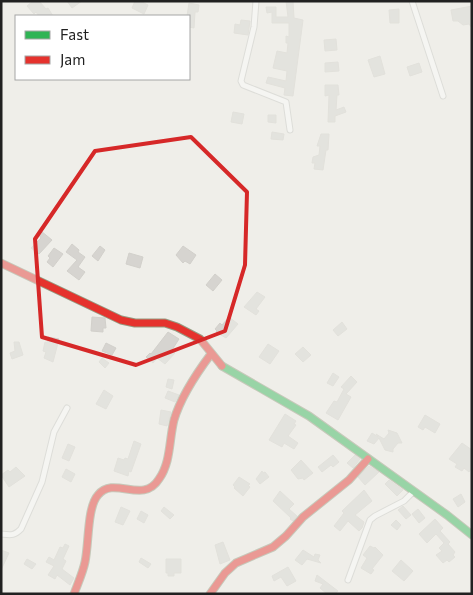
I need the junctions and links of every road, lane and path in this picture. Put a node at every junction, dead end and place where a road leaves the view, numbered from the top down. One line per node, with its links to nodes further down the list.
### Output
1 (256, 1): 4 (street)
2 (412, 1): 3 (street)
3 (443, 96)
4 (290, 130)
5 (1, 263): 6 (street)
6 (212, 354): 8 (street); 13 (street)
7 (67, 408): 10 (street)
8 (368, 459): 9 (street); 14 (street)
9 (414, 491): 11 (street); 12 (street)
10 (1, 534)
11 (472, 535)
12 (348, 580)
13 (74, 594)
14 (210, 594)

